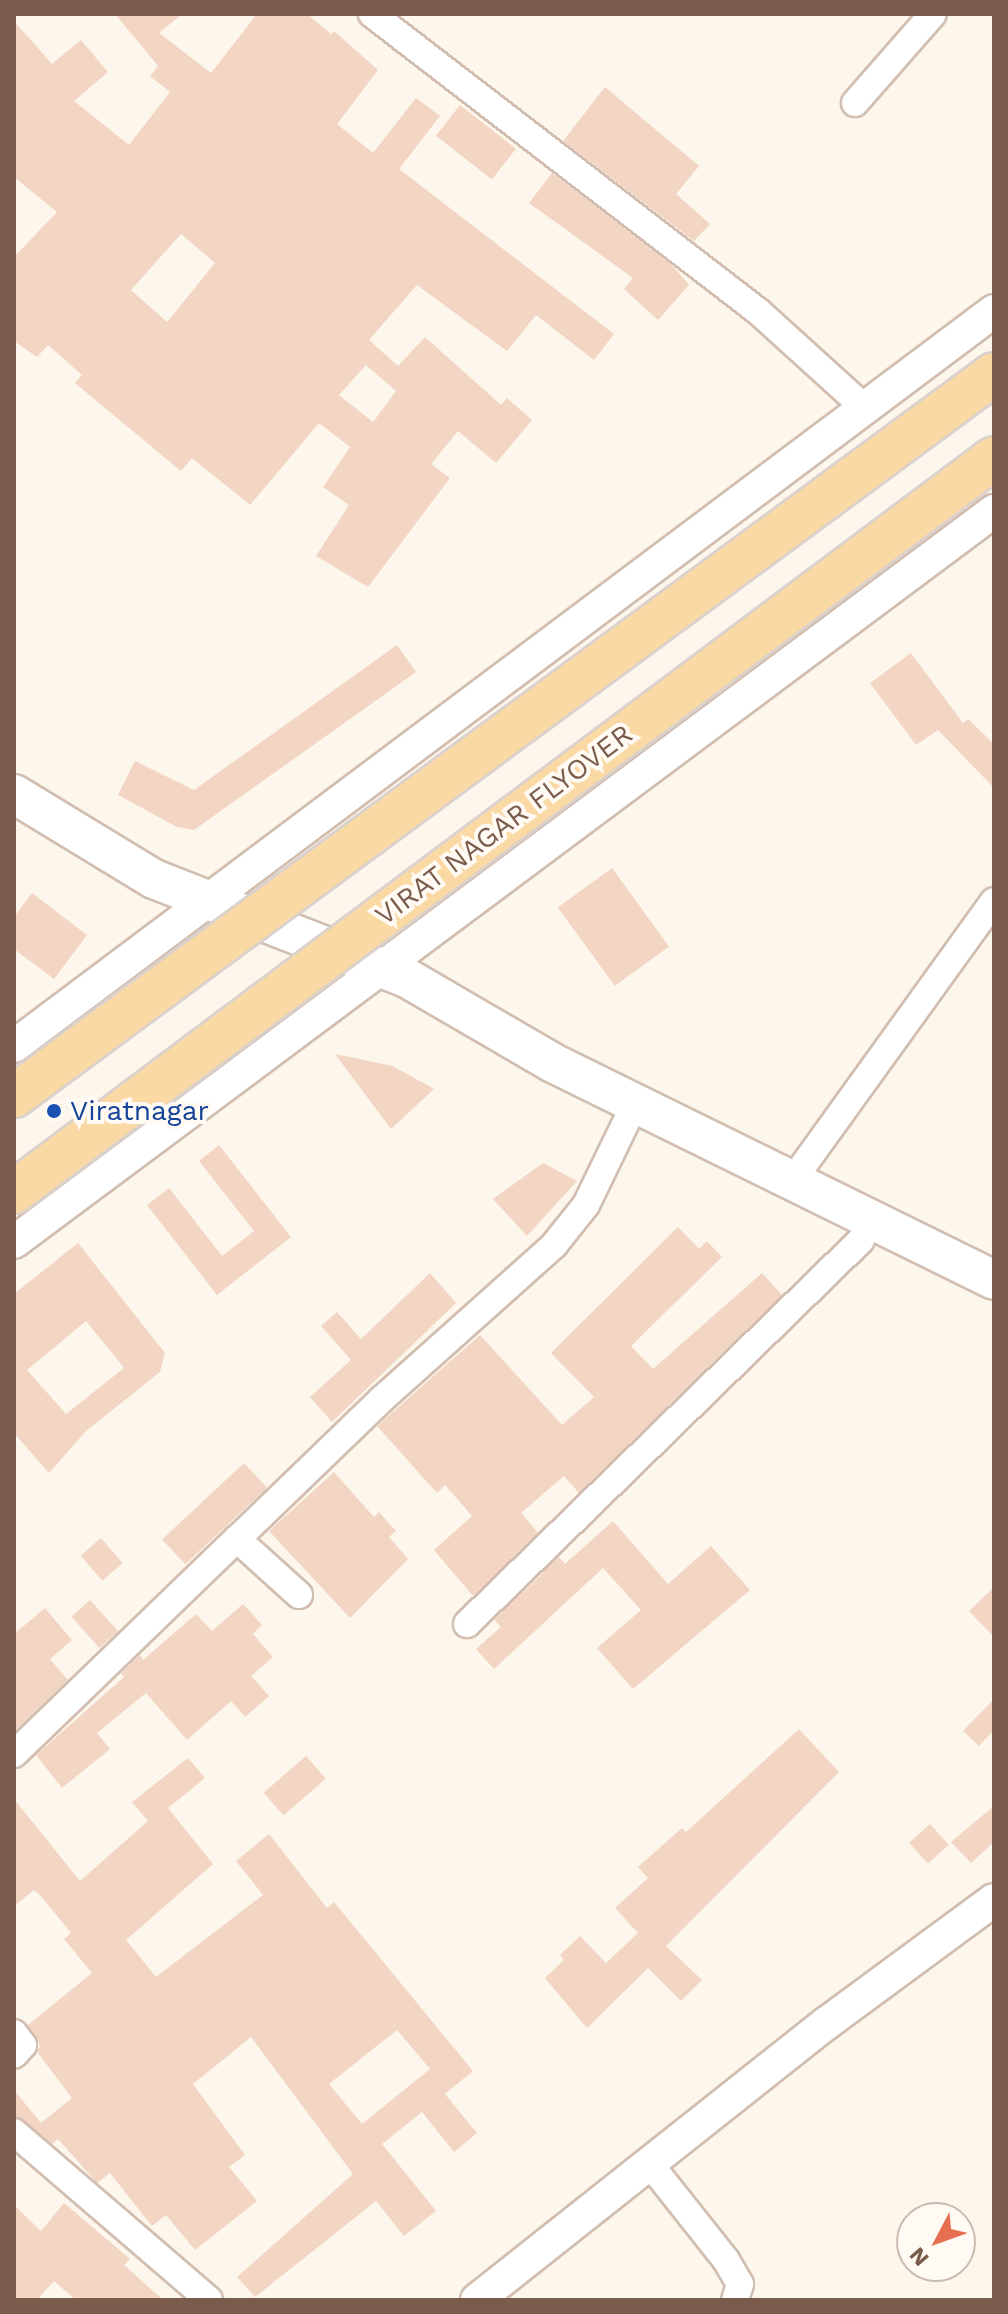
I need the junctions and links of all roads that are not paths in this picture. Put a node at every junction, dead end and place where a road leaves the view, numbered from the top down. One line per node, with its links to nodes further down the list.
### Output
1 (372, 14): 6 (street)
2 (933, 14): 3 (street)
3 (855, 103)
4 (994, 311): 6 (street)
5 (994, 374): 15 (main road, bridge)
6 (865, 408): 12 (street)
7 (994, 458): 18 (main road, VIRAT NAGAR FLYOVER, bridge)
8 (994, 511): 13 (street)
9 (14, 794): 12 (main road)
10 (14, 819): 12 (main road)
11 (994, 901): 17 (street)
12 (198, 908): 13 (main road); 14 (street)
13 (375, 974): 16 (main road); 17 (main road); 20 (street)
14 (14, 1046)
15 (14, 1096)
16 (627, 1120): 19 (main road); 23 (street)
17 (792, 1181): 21 (main road)
18 (14, 1192)
19 (861, 1240): 22 (main road); 25 (street)
20 (14, 1242)
21 (994, 1280)
22 (994, 1303)
23 (237, 1539): 24 (street); 26 (street)
24 (299, 1595)
25 (467, 1624)
26 (14, 1754)
27 (994, 1900): 31 (street)
28 (14, 2033): 29 (street)
29 (14, 2055)
30 (14, 2132): 32 (street)
31 (649, 2163): 33 (street); 34 (street)
32 (209, 2300)
33 (477, 2300)
34 (735, 2300)

